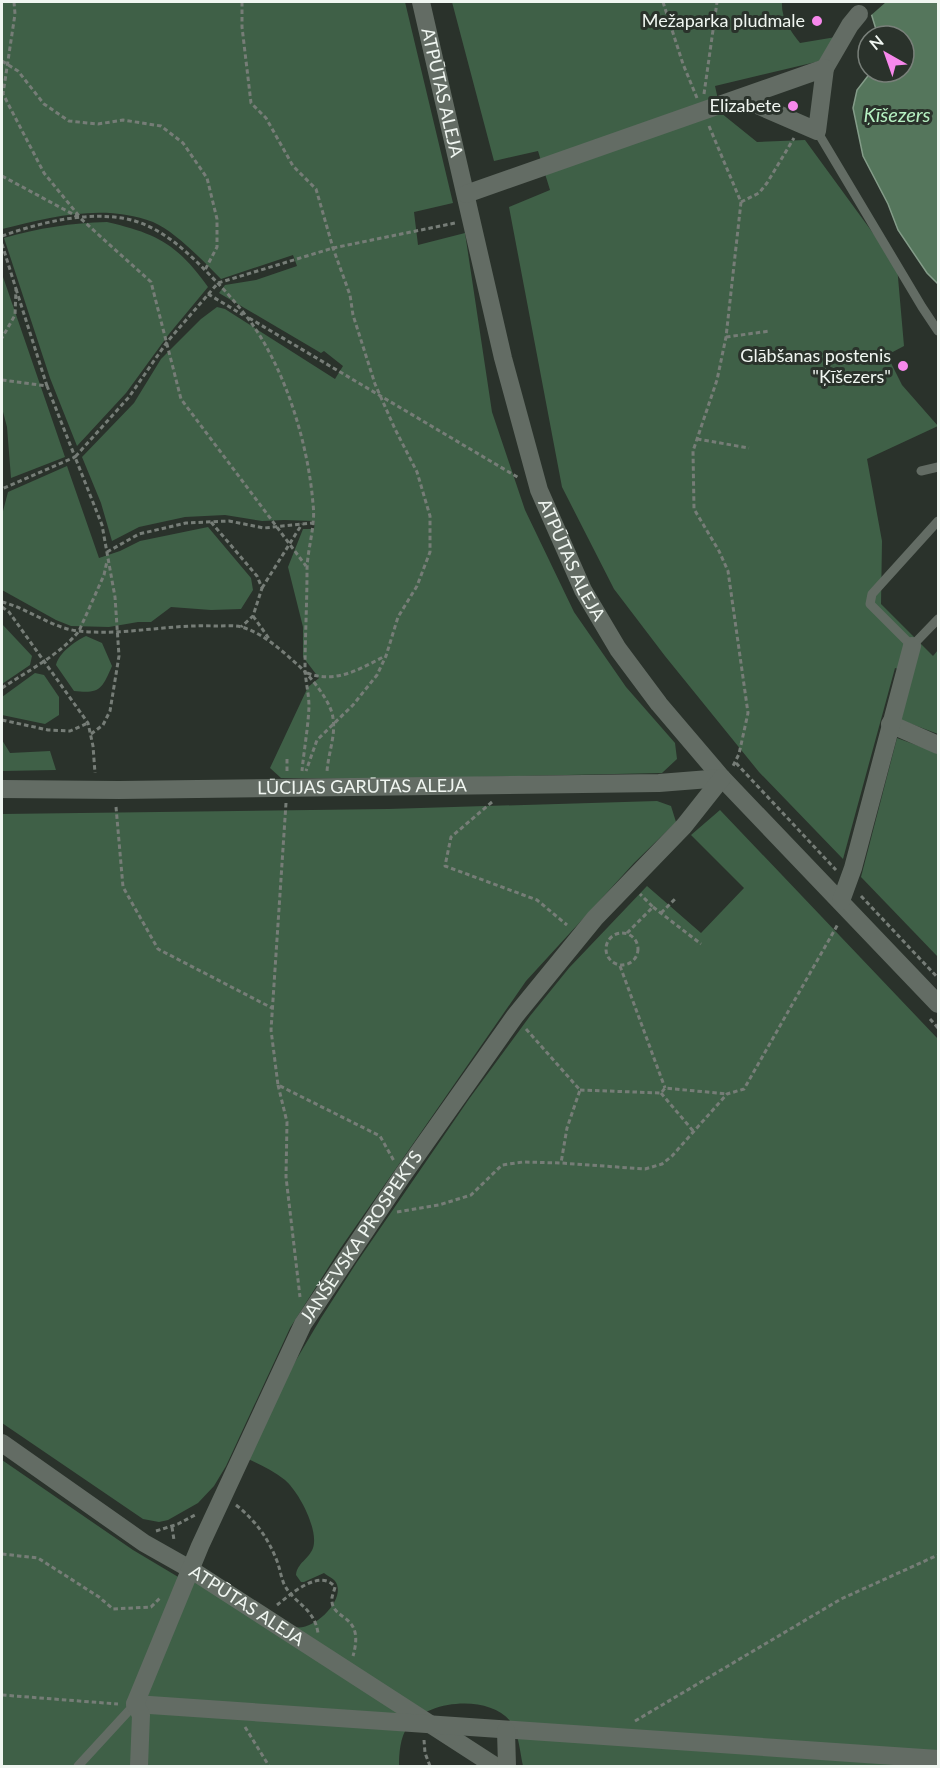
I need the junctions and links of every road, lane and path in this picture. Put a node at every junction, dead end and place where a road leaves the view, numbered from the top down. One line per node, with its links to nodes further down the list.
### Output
1 (14, 2): 8 (path)
2 (242, 2): 21 (path)
3 (421, 2): 15 (street, ATPŪTAS ALEJA)
4 (663, 2): 11 (path)
5 (717, 2): 11 (path)
6 (859, 14): 9 (street)
7 (2, 61): 8 (path)
8 (8, 65): 17 (path); 22 (path)
9 (825, 68): 10 (street); 12 (street)
10 (741, 98): 11 (street); 12 (street)
11 (702, 111): 15 (street); 16 (path)
12 (817, 131): 28 (lane)
13 (796, 134): 16 (path)
14 (2, 176): 17 (path)
15 (466, 194): 18 (street, ATPŪTAS ALEJA)
16 (741, 202): 29 (path)
17 (80, 218): 19 (path); 22 (path); 31 (path)
18 (472, 219): 21 (path); 41 (street, ATPŪTAS ALEJA)
19 (2, 236)
20 (2, 244): 24 (path)
21 (333, 248): 23 (path); 34 (path)
22 (205, 270): 23 (path)
23 (218, 283): 25 (path); 26 (path)
24 (16, 289): 30 (path); 33 (path)
25 (208, 294): 26 (path); 31 (path)
26 (246, 317): 34 (path); 44 (path)
27 (770, 331): 29 (path)
28 (939, 331)
29 (726, 337): 35 (path)
30 (2, 338)
31 (167, 342): 37 (path); 46 (path)
32 (2, 380): 33 (path)
33 (47, 387): 37 (path)
34 (380, 396): 41 (path); 61 (path)
35 (697, 439): 36 (path); 71 (path)
36 (748, 448)
37 (75, 457): 40 (path); 48 (path)
38 (939, 467): 39 (lane)
39 (921, 471)
40 (2, 489)
41 (539, 490): 71 (street, ATPŪTAS ALEJA)
42 (939, 521): 60 (lane)
43 (211, 522): 46 (path); 48 (path); 51 (path)
44 (312, 524): 45 (path); 50 (path)
45 (302, 525): 46 (path); 47 (path)
46 (277, 527): 47 (path)
47 (291, 545): 50 (path); 51 (path)
48 (106, 552): 49 (path)
49 (108, 559): 57 (path); 58 (path)
50 (307, 567): 63 (path)
51 (262, 588): 54 (path)
52 (2, 602): 57 (path)
53 (2, 607): 62 (path)
54 (254, 616): 56 (path); 59 (path)
55 (939, 619): 60 (lane)
56 (241, 627): 58 (path); 59 (path)
57 (79, 631): 58 (path); 62 (path)
58 (117, 632): 69 (path)
59 (272, 642): 63 (path)
60 (912, 646): 68 (street)
61 (386, 656): 63 (path); 67 (path)
62 (44, 661): 64 (path); 66 (path)
63 (305, 673): 67 (path); 73 (path)
64 (2, 688)
65 (2, 720): 66 (path)
66 (88, 723): 69 (path)
67 (333, 724): 73 (path); 74 (path)
68 (890, 724): 70 (street); 81 (street)
69 (91, 734): 76 (path)
70 (939, 745)
71 (722, 778): 72 (street, LŪCIJAS GARŪTAS ALEJA); 78 (street, JANŠEVSKA PROSPEKTS); 81 (street, ATPŪTAS ALEJA)
72 (505, 785): 74 (street, LŪCIJAS GARŪTAS ALEJA); 85 (path)
73 (293, 787): 74 (street, LŪCIJAS GARŪTAS ALEJA); 76 (street, LŪCIJAS GARŪTAS ALEJA); 88 (path)
74 (328, 787)
75 (2, 789): 76 (street, LŪCIJAS GARŪTAS ALEJA)
76 (96, 789)
77 (116, 799): 88 (path)
78 (629, 883): 80 (path); 85 (street, JANŠEVSKA PROSPEKTS)
79 (676, 898): 82 (path)
80 (653, 907): 82 (path); 84 (path)
81 (842, 911): 83 (path); 89 (street, ATPŪTAS ALEJA); 96 (path)
82 (661, 913): 86 (path)
83 (845, 931)
84 (627, 933): 87 (path); 87 (path)
85 (580, 936): 90 (street, JANŠEVSKA PROSPEKTS)
86 (701, 944)
87 (620, 966): 93 (path)
88 (272, 1008): 92 (path)
89 (931, 1008): 91 (path)
90 (516, 1016): 94 (path); 99 (street, JANŠEVSKA PROSPEKTS)
91 (939, 1028)
92 (278, 1085): 99 (path); 101 (path)
93 (665, 1088): 95 (path); 96 (path)
94 (580, 1090): 95 (path); 98 (path)
95 (662, 1093): 97 (path)
96 (727, 1094): 97 (path)
97 (694, 1132): 98 (path)
98 (561, 1163): 100 (path)
99 (402, 1176): 100 (street, JANŠEVSKA PROSPEKTS)
100 (375, 1216): 101 (street, JANŠEVSKA PROSPEKTS)
101 (303, 1324): 103 (street, JANŠEVSKA PROSPEKTS)
102 (2, 1443): 104 (street, ATPŪTAS ALEJA)
103 (219, 1503): 104 (path); 107 (street, JANŠEVSKA PROSPEKTS); 109 (path)
104 (144, 1543): 107 (street, ATPŪTAS ALEJA)
105 (2, 1554): 108 (path)
106 (939, 1555): 118 (path)
107 (190, 1569): 110 (street, ATPŪTAS ALEJA); 114 (street, JANŠEVSKA PROSPEKTS)
108 (166, 1592)
109 (292, 1594): 110 (path); 111 (path); 112 (path)
110 (261, 1617): 111 (street, ATPŪTAS ALEJA)
111 (317, 1652): 112 (street, ATPŪTAS ALEJA)
112 (349, 1672): 116 (street, ATPŪTAS ALEJA)
113 (2, 1695): 114 (path)
114 (135, 1704): 115 (street); 120 (lane); 121 (street)
115 (236, 1712): 116 (street); 122 (path)
116 (431, 1725): 117 (street); 123 (path); 124 (street, ATPŪTAS ALEJA)
117 (506, 1731): 118 (street); 125 (street)
118 (609, 1736): 119 (street)
119 (939, 1759)
120 (78, 1767)
121 (139, 1767)
122 (268, 1767)
123 (430, 1767)
124 (495, 1767)
125 (507, 1767)

